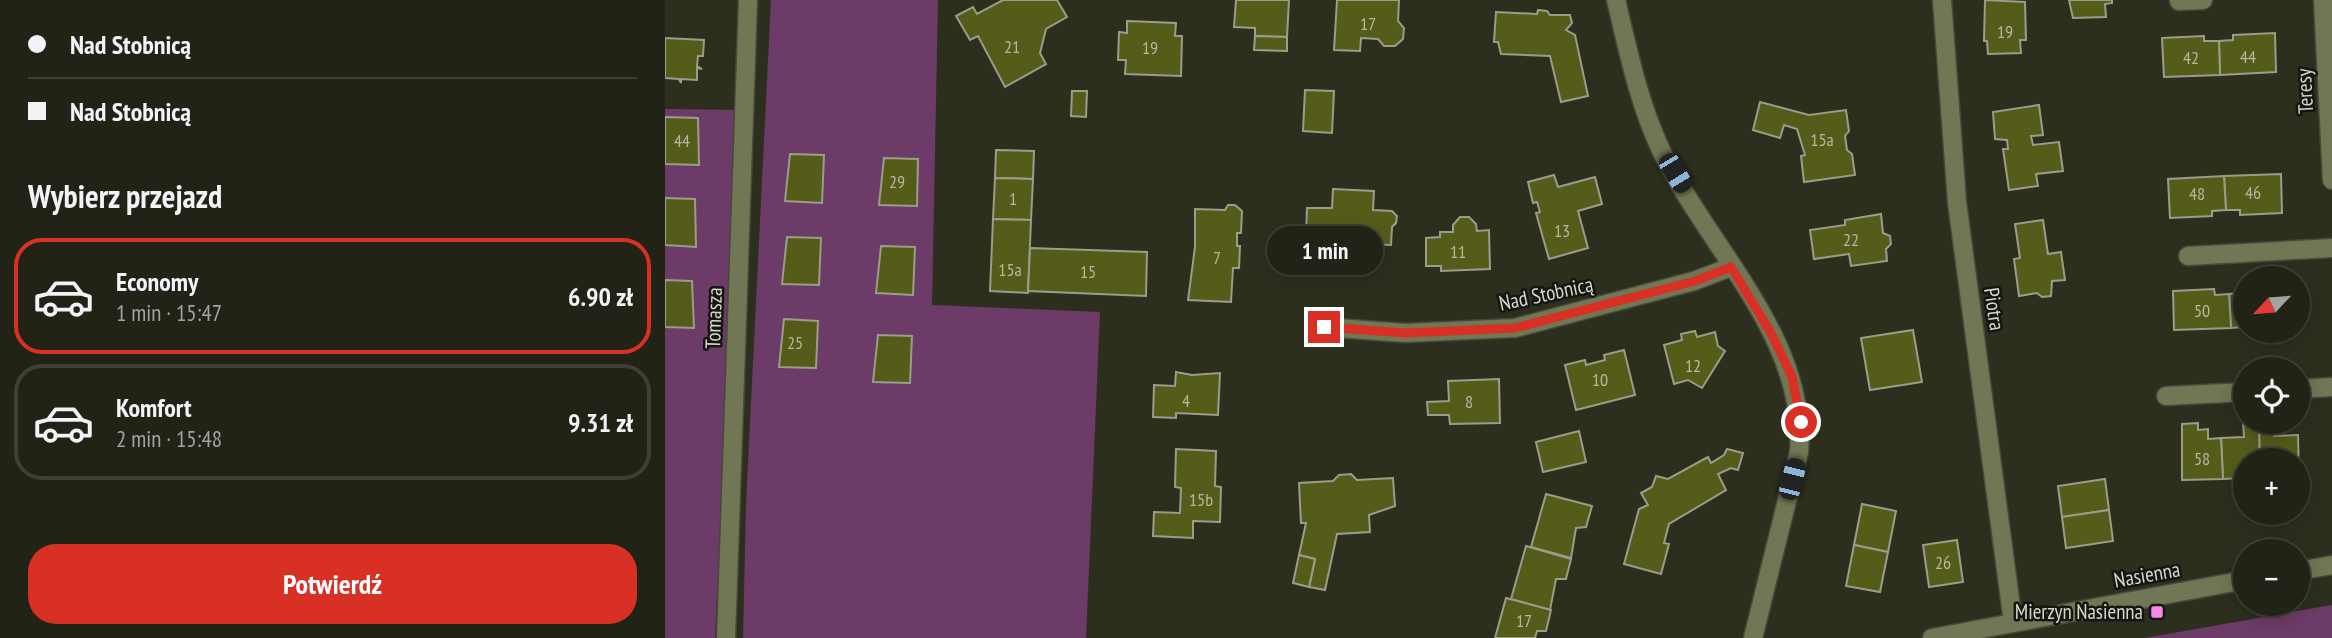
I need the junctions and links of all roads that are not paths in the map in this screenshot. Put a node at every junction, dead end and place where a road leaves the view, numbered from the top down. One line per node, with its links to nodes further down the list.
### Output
1 (748, 0): 20 (street, Tomasza)
2 (1616, 0): 10 (street)
3 (1942, 0): 19 (street, Piotra)
4 (2203, 0): 6 (street)
5 (2323, 0): 7 (street, Teresy)
6 (2179, 1)
7 (2332, 180)
8 (2332, 248): 9 (street)
9 (2188, 256)
10 (1731, 267): 11 (street, Nad Stobnicą); 21 (street)
11 (1324, 327)
12 (2332, 387): 13 (street)
13 (2310, 388)
14 (2233, 393): 15 (street)
15 (2165, 396)
16 (2332, 565): 17 (street)
17 (2310, 569)
18 (2233, 582): 19 (street, Nasienna)
19 (2013, 622): 22 (street, Nasienna)
20 (726, 638)
21 (1753, 638)
22 (1932, 638)

